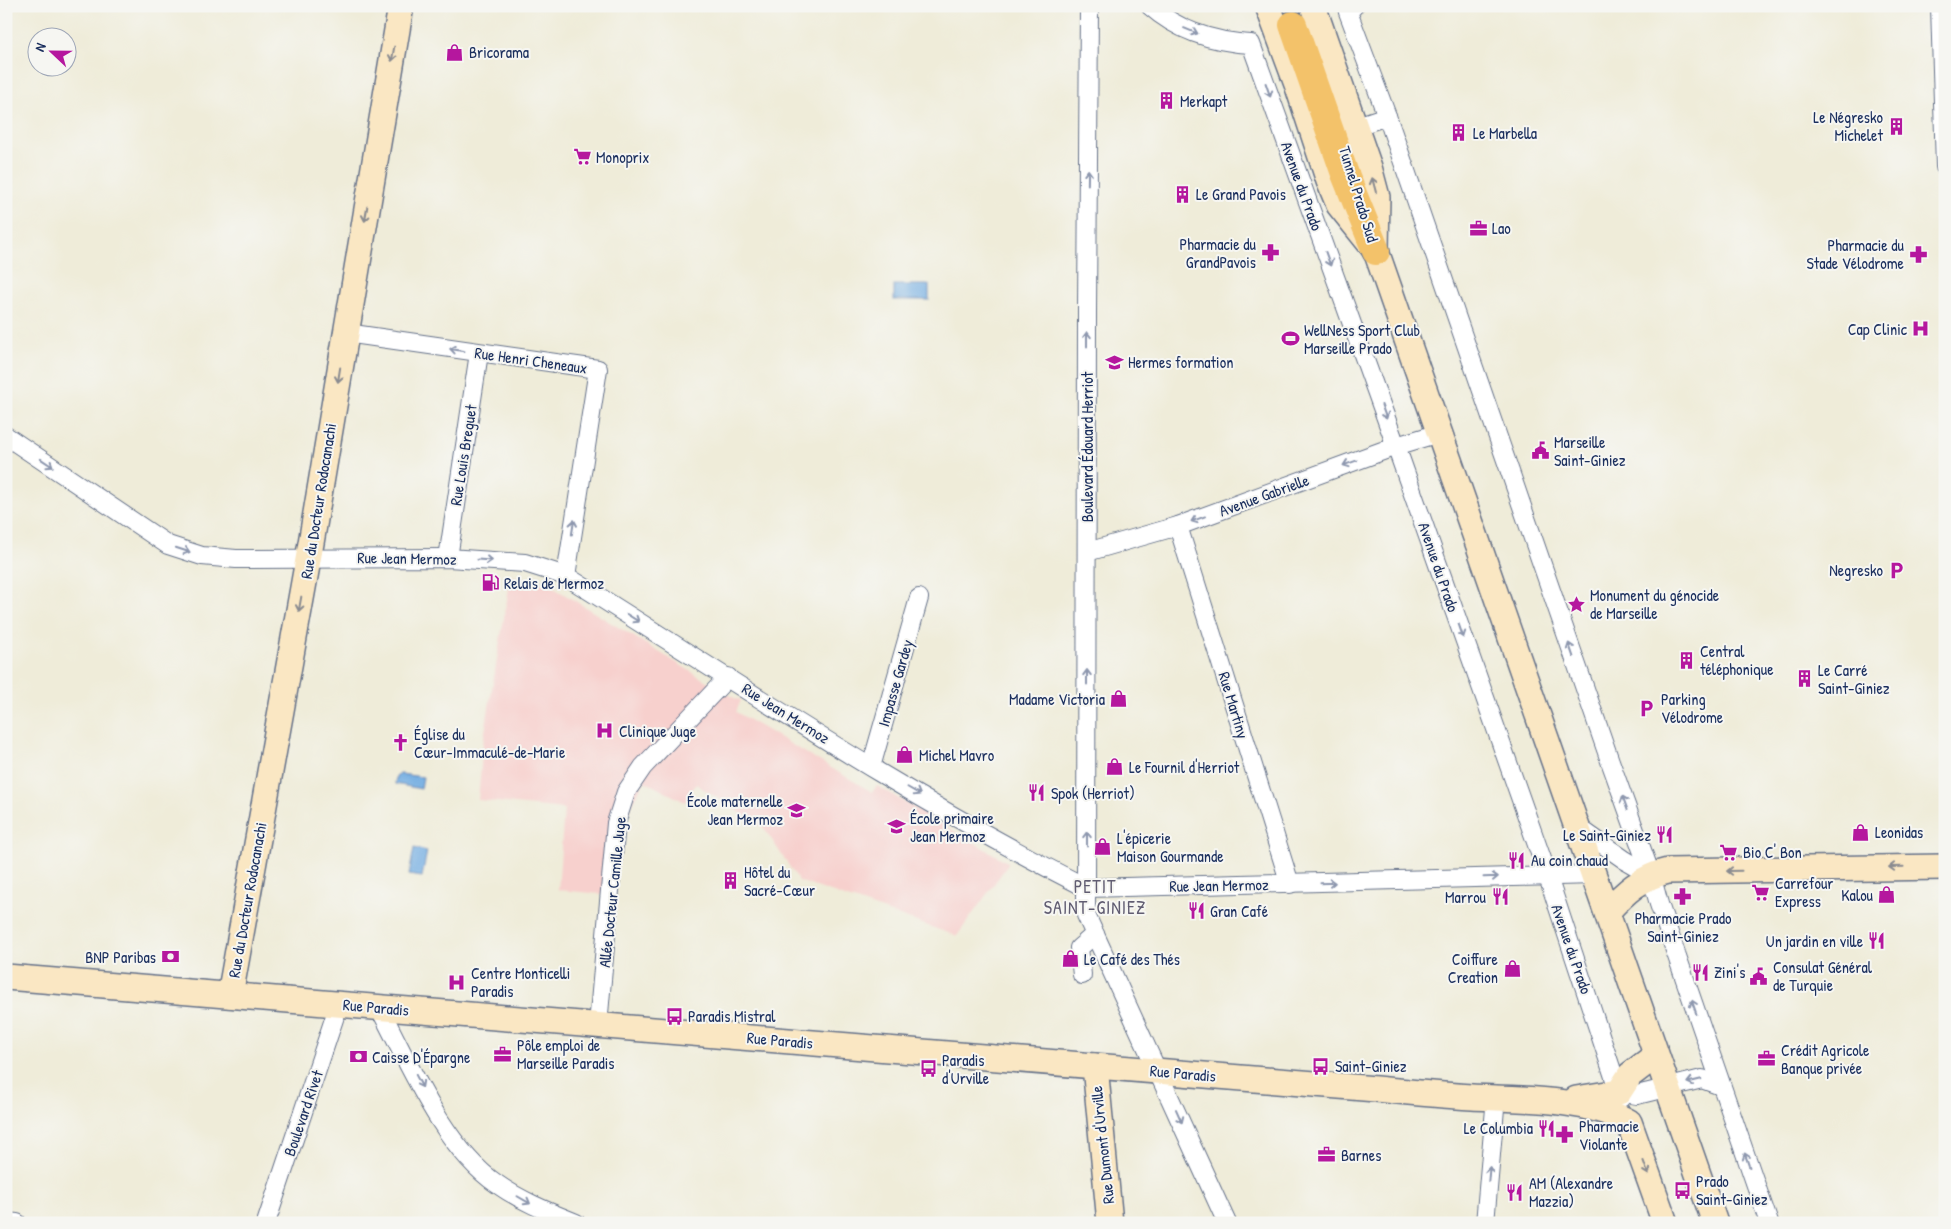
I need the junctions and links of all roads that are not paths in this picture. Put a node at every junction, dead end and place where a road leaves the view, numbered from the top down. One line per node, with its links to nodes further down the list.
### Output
1 (402, 6): 13 (street, Rue du Docteur Rodocanachi, one-way to 13)
2 (1090, 6): 19 (street, Boulevard Édouard Herriot, one-way to 2)
3 (1150, 6): 17 (street, Avenue du Prado, one-way to 17)
4 (1268, 6): 12 (street, Avenue du Prado)
5 (1940, 6): 9 (street)
6 (1351, 9): 8 (street)
7 (1302, 18): 10 (street, Avenue du Prado); 12 (highway, Tunnel Prado Sud)
8 (1387, 116): 10 (street); 29 (street, one-way to 8)
9 (1944, 117): 11 (street)
10 (1354, 127): 12 (street, Avenue du Prado, one-way to 10)
11 (1945, 167)
12 (1376, 251): 15 (street, Avenue du Prado)
13 (346, 332): 14 (street, Rue Henri Cheneaux, one-way to 13); 20 (street, Rue du Docteur Rodocanachi, one-way to 20)
14 (479, 353): 21 (street, Rue Louis Breguet); 22 (street, Rue Henri Cheneaux, one-way to 14)
15 (1439, 433): 17 (street, Avenue Gabrielle); 26 (street, Avenue du Prado)
16 (6, 436): 20 (street, Rue Jean Mermoz, one-way to 20)
17 (1396, 446): 18 (street, Avenue Gabrielle, one-way to 18); 30 (street, Avenue du Prado, one-way to 30)
18 (1178, 526): 19 (street, Avenue Gabrielle); 31 (street, Rue Martiny)
19 (1087, 552): 32 (street, Boulevard Édouard Herriot, one-way to 19)
20 (309, 557): 21 (street, Rue Jean Mermoz); 37 (street, Rue du Docteur Rodocanachi, one-way to 37)
21 (448, 558): 22 (street, Rue Jean Mermoz, one-way to 22)
22 (566, 576): 24 (street, Rue Jean Mermoz, one-way to 24)
23 (919, 598): 25 (street, Impasse Gardey)
24 (728, 677): 25 (street, Rue Jean Mermoz); 40 (street, Allée Docteur Camille Juge)
25 (871, 767): 32 (street, Rue Jean Mermoz, one-way to 32)
26 (1578, 827): 28 (street, Avenue du Prado); 29 (street)
27 (1945, 866): 29 (street, one-way to 29)
28 (1595, 875): 30 (street, Rue Jean Mermoz); 33 (street, Avenue du Prado)
29 (1651, 875): 33 (street); 44 (street, one-way to 29)
30 (1547, 876): 31 (street, Rue Jean Mermoz, one-way to 30); 46 (street, Avenue du Prado)
31 (1290, 884): 32 (street, Rue Jean Mermoz)
32 (1087, 888): 34 (street, Boulevard Édouard Herriot)
33 (1607, 912): 41 (street, Avenue du Prado)
34 (1095, 934): 35 (street); 43 (street, Boulevard Édouard Herriot)
35 (1082, 975)
36 (6, 977): 37 (street, Rue Paradis)
37 (230, 995): 38 (street, Rue Paradis)
38 (339, 1004): 39 (street, Rue Paradis); 52 (street, Boulevard Rivet)
39 (379, 1008): 40 (street, Rue Paradis); 53 (street, one-way to 53)
40 (598, 1025): 42 (street, Rue Paradis)
41 (1656, 1056): 45 (street, Avenue du Prado); 46 (street)
42 (1095, 1066): 43 (street, Rue Paradis); 54 (street, Rue Dumont d'Urville)
43 (1159, 1071): 47 (street, Rue Paradis); 55 (street, Boulevard Édouard Herriot, one-way to 55)
44 (1721, 1086): 45 (street, one-way to 45); 59 (street, one-way to 44)
45 (1667, 1088): 46 (street); 58 (street, Avenue du Prado)
46 (1619, 1092): 48 (street, Rue Paradis); 49 (street, Avenue du Prado)
47 (1496, 1097): 48 (street, Rue Paradis); 56 (street, one-way to 47)
48 (1553, 1102): 49 (street, Rue Paradis)
49 (1629, 1122): 57 (street, Avenue du Prado, one-way to 57)
50 (6, 1222): 51 (street)
51 (17, 1223)
52 (266, 1223)
53 (576, 1223)
54 (1110, 1223)
55 (1227, 1223)
56 (1485, 1223)
57 (1665, 1223)
58 (1715, 1223)
59 (1769, 1223)

